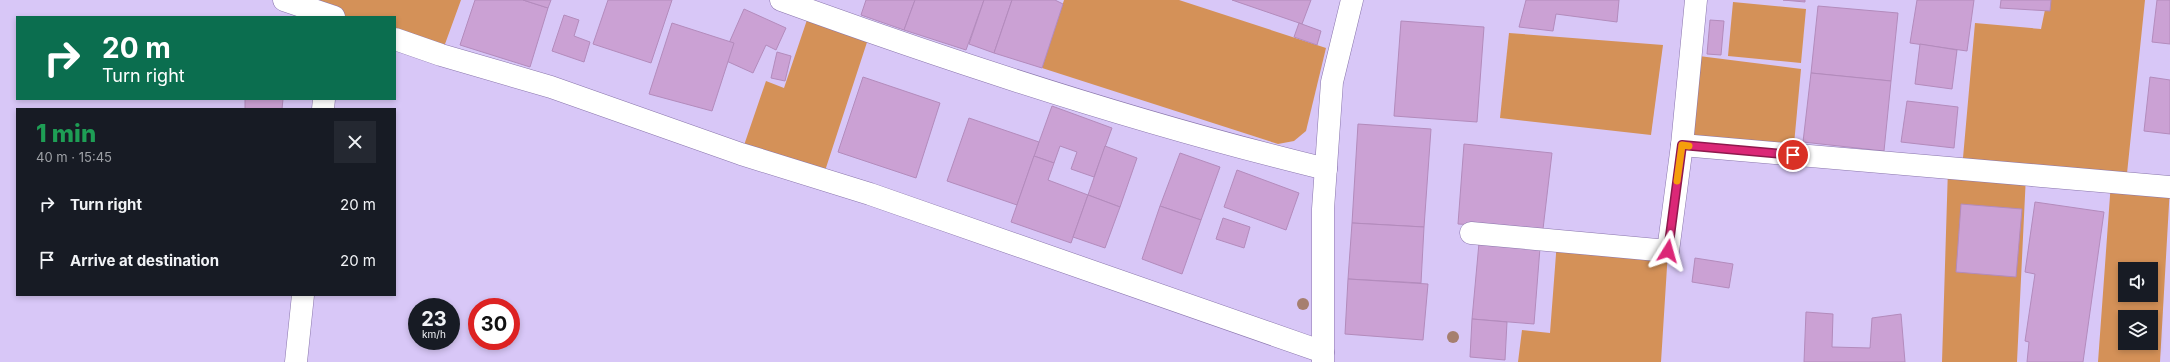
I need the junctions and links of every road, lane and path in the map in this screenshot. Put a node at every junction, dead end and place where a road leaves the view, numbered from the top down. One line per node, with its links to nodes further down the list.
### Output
1 (284, 0): 5 (street)
2 (780, 0): 8 (street)
3 (1352, 0): 8 (street)
4 (1696, 0): 7 (street)
5 (330, 16)
6 (396, 39): 12 (street)
7 (1682, 145): 9 (street); 10 (street)
8 (1326, 169): 12 (street)
9 (2170, 187)
10 (1471, 233)
11 (304, 296): 13 (street)
12 (1323, 357)
13 (296, 362)

